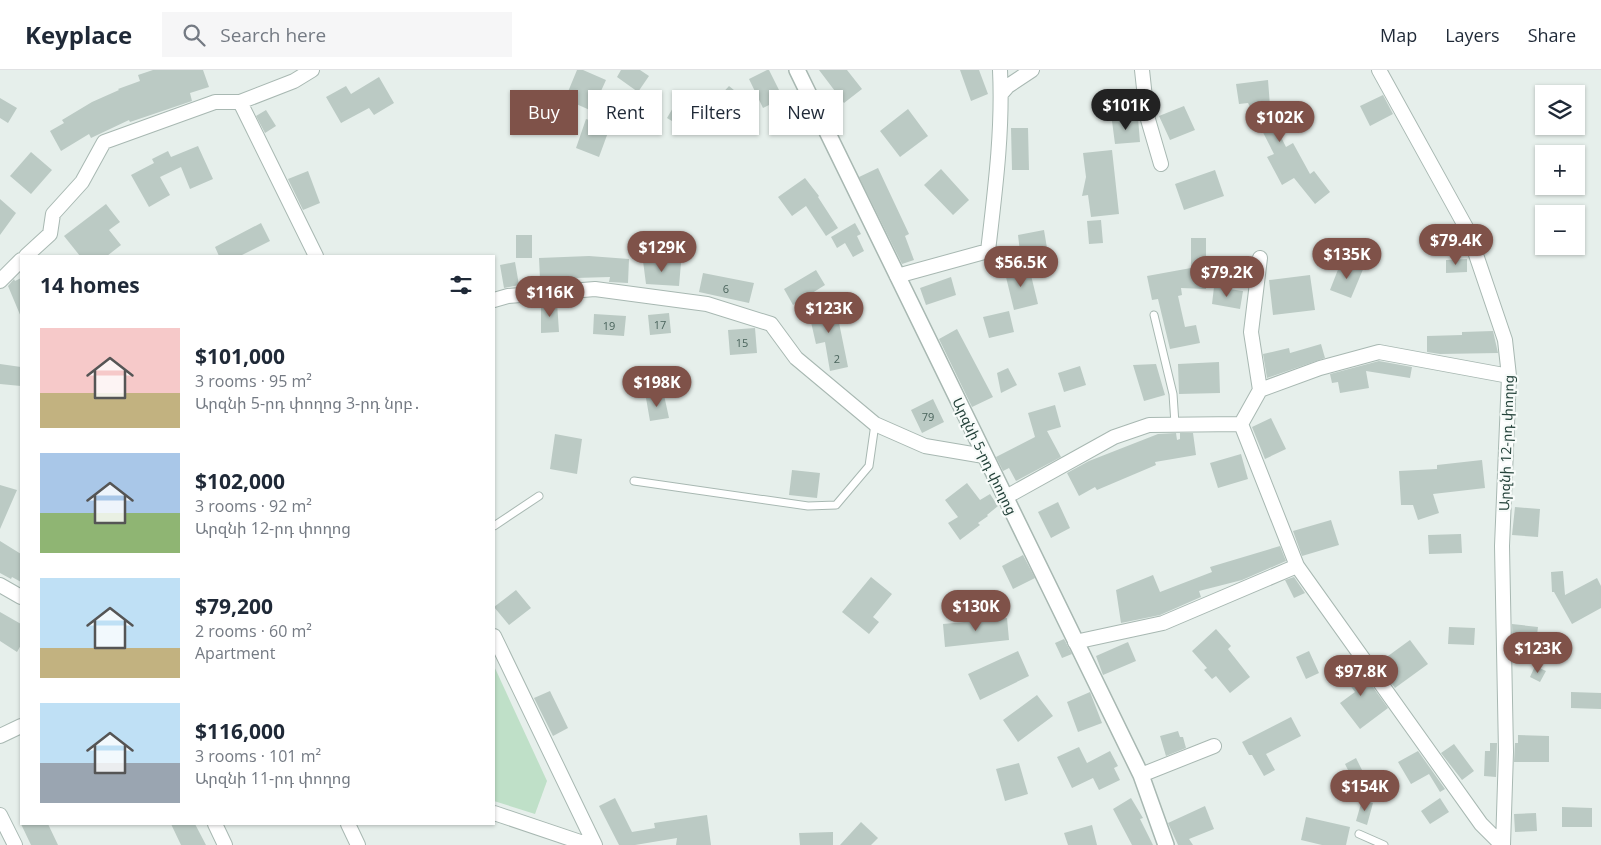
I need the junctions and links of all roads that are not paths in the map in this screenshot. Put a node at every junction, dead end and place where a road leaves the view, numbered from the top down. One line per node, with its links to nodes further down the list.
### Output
1 (312, 70): 8 (street)
2 (797, 70): 14 (street, Արզնի 5-րդ փողոց)
3 (1000, 70): 7 (street)
4 (1032, 70): 7 (street)
5 (1142, 70): 9 (street)
6 (1379, 70): 18 (street, Արզնի 12-րդ փողոց)
7 (1001, 94): 14 (street)
8 (240, 102): 10 (street); 11 (street)
9 (1161, 164)
10 (27, 255)
11 (316, 255)
12 (1260, 258): 19 (street)
13 (20, 261): 15 (street)
14 (897, 276): 23 (street, Արզնի 5-րդ փողոց)
15 (0, 281)
16 (495, 300): 20 (street)
17 (1154, 315): 21 (lane)
18 (1509, 376): 19 (street); 49 (street, Արզնի 12-րդ փողոց)
19 (1260, 390): 22 (street)
20 (875, 424): 23 (street); 24 (lane)
21 (1176, 424): 22 (street); 26 (street)
22 (1240, 424): 28 (street)
23 (984, 456): 26 (street, Արզնի 5-րդ փողոց)
24 (634, 481)
25 (539, 496): 27 (lane)
26 (1006, 497): 32 (street, Արզնի 5-րդ փողոց)
27 (495, 525)
28 (1297, 566): 32 (street); 49 (street)
29 (0, 585): 30 (street)
30 (20, 596)
31 (495, 638): 46 (street)
32 (1075, 642): 36 (street, Արզնի 5-րդ փողոց)
33 (20, 726): 34 (street)
34 (0, 736)
35 (1214, 746): 36 (street)
36 (1141, 775): 47 (street, Արզնի 5-րդ փողոց)
37 (495, 813): 45 (street)
38 (0, 816): 42 (street)
39 (215, 825): 43 (street)
40 (348, 825): 44 (street)
41 (1359, 834): 48 (lane)
42 (15, 845)
43 (225, 845)
44 (358, 845)
45 (589, 845)
46 (595, 845)
47 (1166, 845)
48 (1384, 845)
49 (1502, 845)

